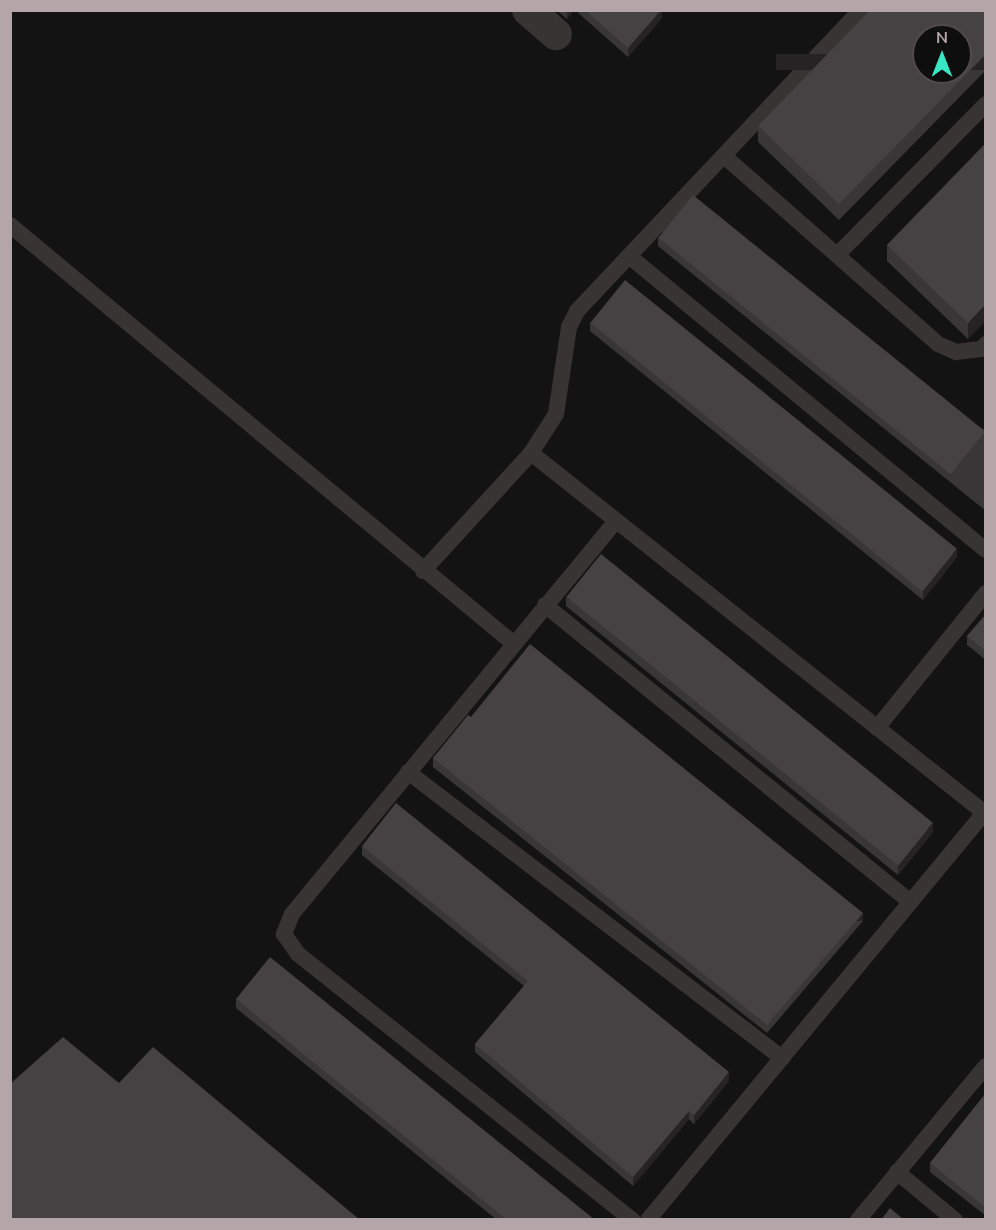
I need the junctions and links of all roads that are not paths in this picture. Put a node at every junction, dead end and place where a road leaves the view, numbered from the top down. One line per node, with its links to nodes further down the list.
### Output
1 (528, 10): 3 (street)
2 (861, 10): 5 (lane)
3 (556, 34)
4 (986, 104): 7 (lane)
5 (724, 156): 7 (lane); 8 (lane)
6 (10, 225): 13 (lane)
7 (837, 255): 9 (lane)
8 (629, 256): 10 (lane); 12 (lane)
9 (986, 345)
10 (531, 453): 11 (lane); 13 (lane)
11 (616, 521): 15 (lane); 17 (lane)
12 (986, 550)
13 (423, 571): 16 (lane)
14 (986, 594): 17 (lane)
15 (545, 605): 16 (lane); 20 (lane)
16 (513, 643): 18 (lane)
17 (878, 728): 19 (lane)
18 (408, 772): 21 (lane); 24 (lane)
19 (985, 814): 20 (lane)
20 (911, 902): 21 (lane)
21 (782, 1058): 25 (lane)
22 (986, 1066): 23 (lane)
23 (897, 1172): 26 (lane); 27 (lane)
24 (633, 1220)
25 (648, 1220)
26 (858, 1220)
27 (955, 1220)

